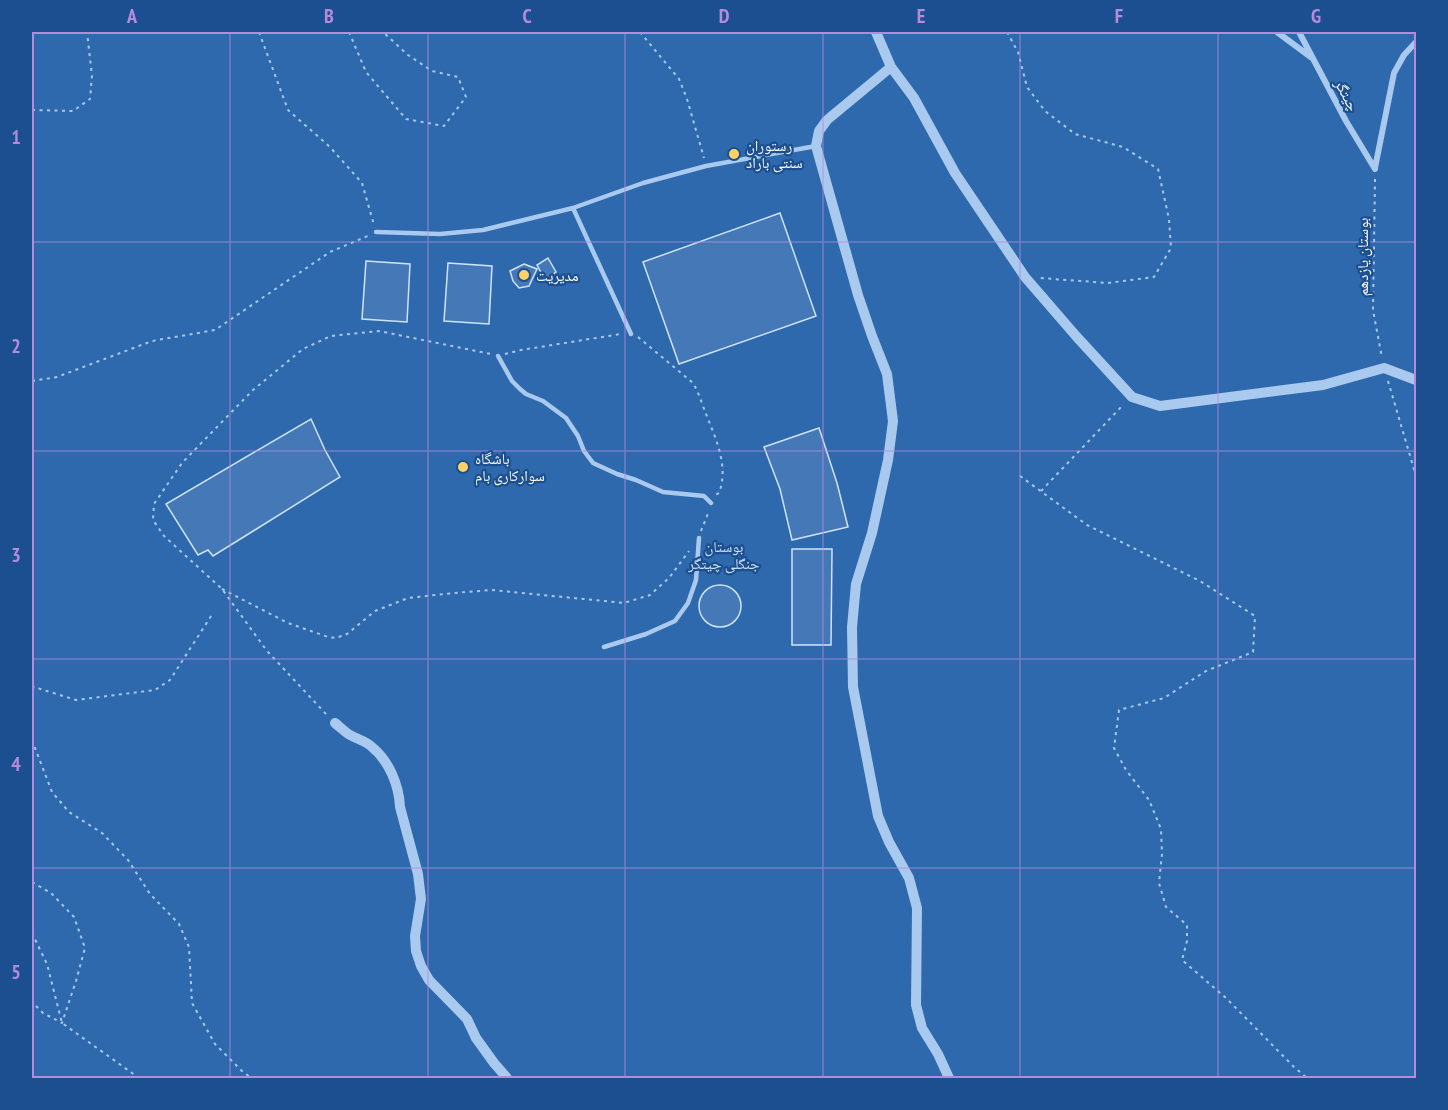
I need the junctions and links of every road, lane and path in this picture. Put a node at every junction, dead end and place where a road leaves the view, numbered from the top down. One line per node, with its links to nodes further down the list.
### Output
1 (87, 32): 13 (path)
2 (259, 32): 18 (path)
3 (349, 32): 4 (path)
4 (382, 32)
5 (640, 32): 15 (path)
6 (876, 32): 12 (street)
7 (1007, 32): 19 (path)
8 (1277, 32): 11 (street)
9 (1299, 32): 11 (street, چیتگر)
10 (1416, 42): 16 (street)
11 (1315, 61): 16 (street, چیتگر)
12 (891, 67): 14 (street); 19 (street)
13 (32, 110)
14 (816, 146): 15 (lane); 44 (street)
15 (706, 166): 17 (lane)
16 (1375, 169): 22 (path, بوستان یازدهم)
17 (573, 208): 18 (lane); 20 (lane)
18 (376, 232): 24 (path)
19 (1025, 277): 25 (street)
20 (631, 334): 21 (path); 29 (path)
21 (498, 356): 29 (lane); 31 (path)
22 (1384, 368): 23 (street); 25 (street); 27 (path, بوستان یازدهم)
23 (1416, 380)
24 (32, 381)
25 (1132, 397): 28 (path)
26 (1020, 476): 28 (path)
27 (1416, 476)
28 (1041, 491): 45 (path)
29 (711, 503): 30 (path)
30 (699, 538): 31 (path); 33 (lane)
31 (222, 589): 35 (path)
32 (213, 613): 34 (path)
33 (604, 647)
34 (32, 689)
35 (335, 723): 43 (street)
36 (32, 740): 42 (path)
37 (32, 882): 40 (path)
38 (32, 933): 40 (path)
39 (32, 1002): 40 (path)
40 (62, 1023): 41 (path)
41 (140, 1078)
42 (251, 1078)
43 (507, 1078)
44 (949, 1078)
45 (1307, 1078)

